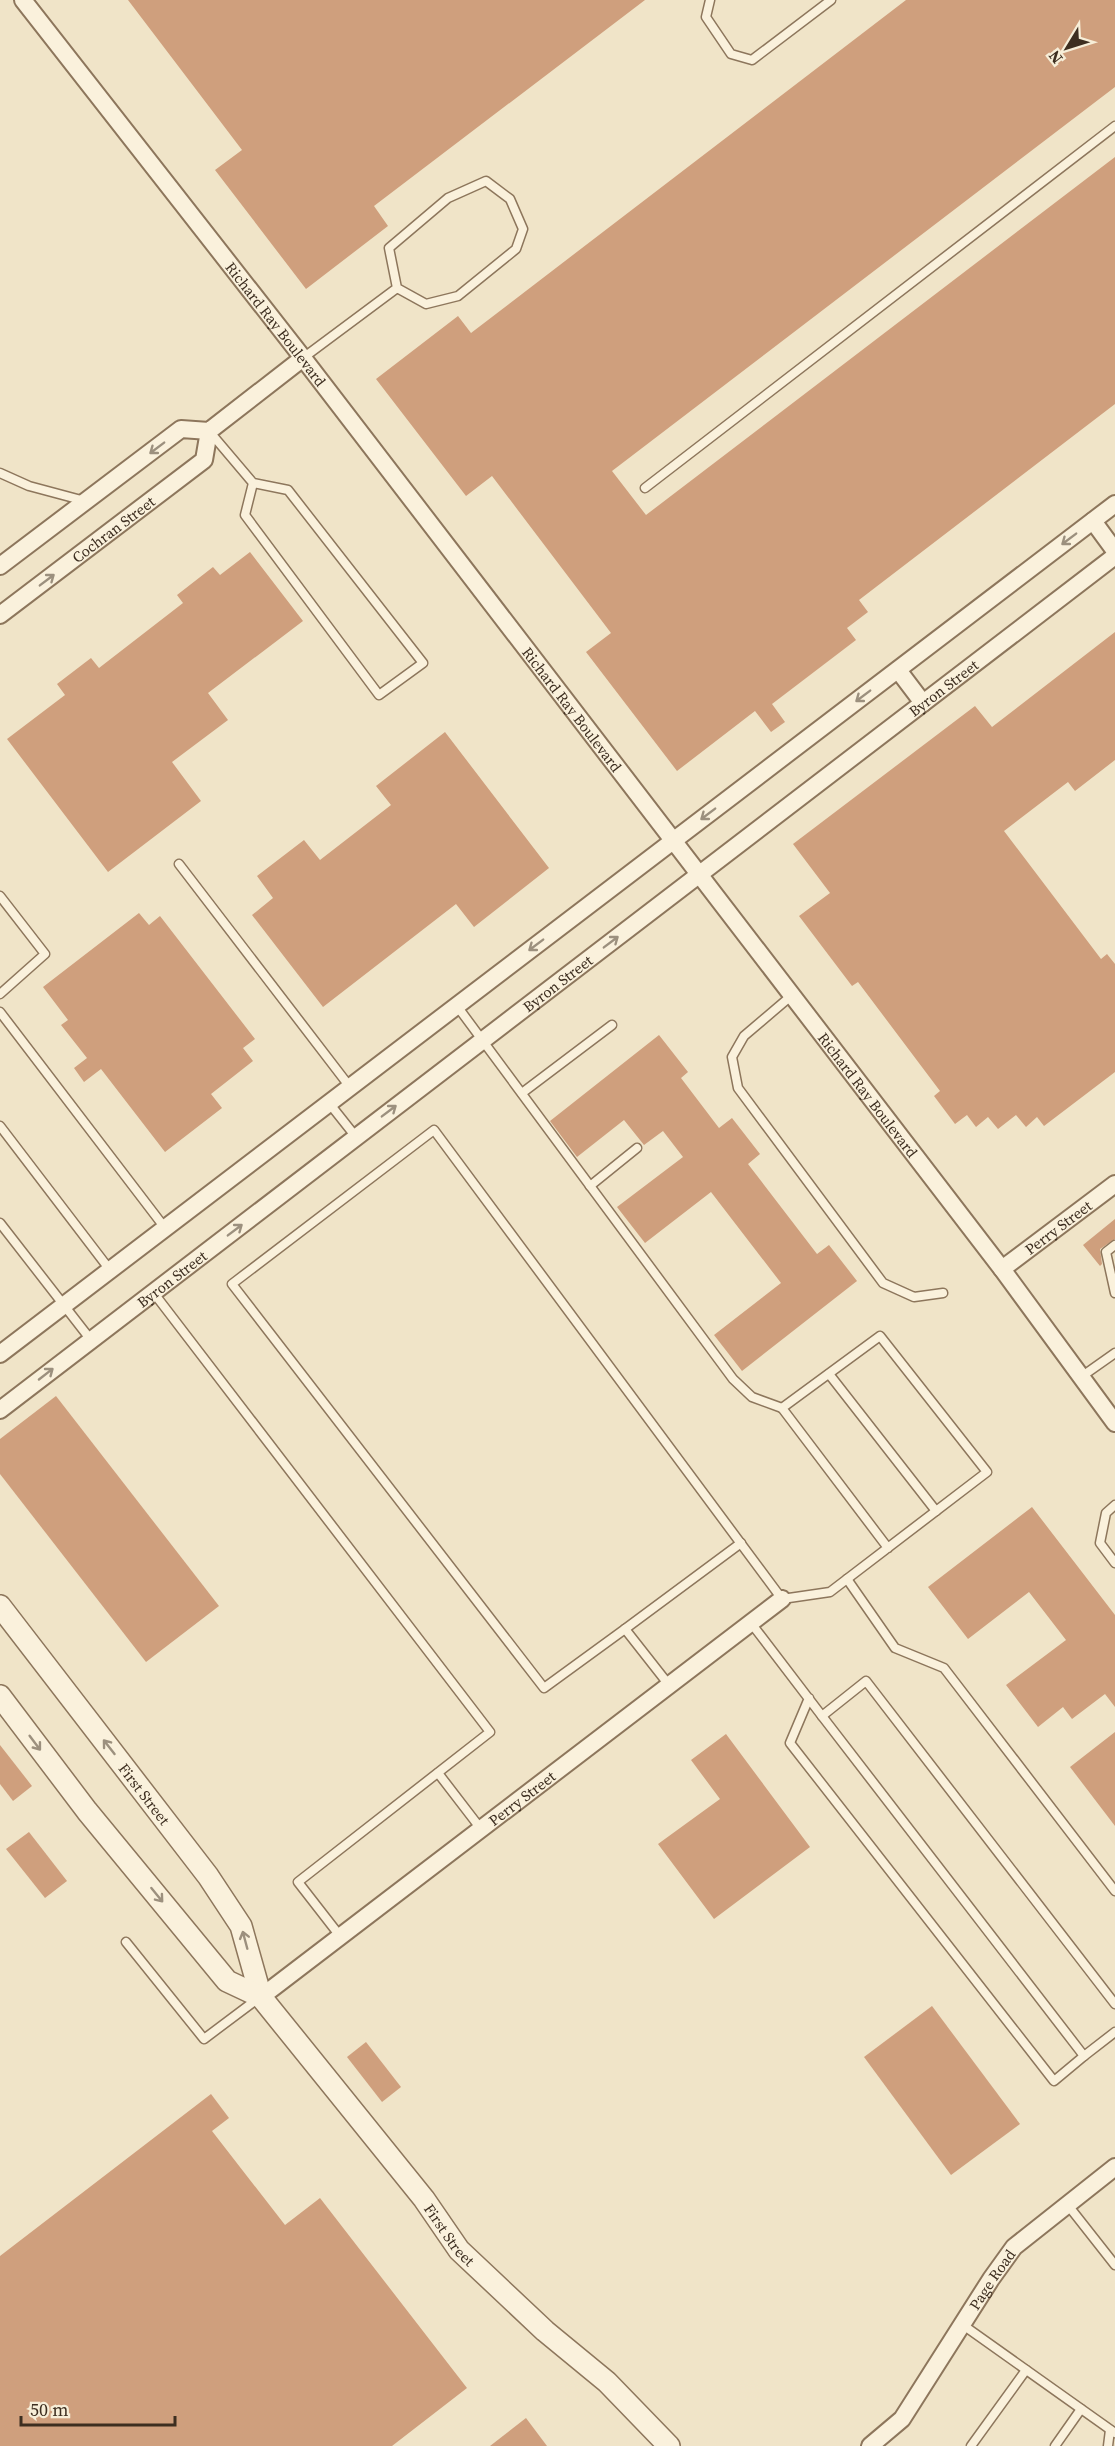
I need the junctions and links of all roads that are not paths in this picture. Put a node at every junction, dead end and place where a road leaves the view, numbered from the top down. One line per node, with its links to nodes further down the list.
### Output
1 (23, 0): 6 (street, Richard Ray Boulevard)
2 (710, 0): 3 (lane)
3 (831, 0)
4 (1115, 126): 10 (lane)
5 (397, 288): 5 (lane); 6 (lane)
6 (303, 358): 7 (street); 20 (street, Richard Ray Boulevard)
7 (209, 431): 9 (lane); 11 (street, one-way to 11); 17 (street, Cochran Street, one-way to 7)
8 (0, 473): 11 (lane)
9 (253, 483): 9 (lane)
10 (645, 488)
11 (86, 501): 16 (street)
12 (1115, 504): 13 (street)
13 (1093, 521): 14 (street); 18 (street, one-way to 18)
14 (1115, 551)
15 (1115, 556): 19 (street, Byron Street)
16 (0, 566)
17 (0, 615)
18 (898, 670): 19 (street); 20 (street, one-way to 20)
19 (923, 703): 22 (street, Byron Street)
20 (672, 841): 22 (street, Richard Ray Boulevard); 26 (street, one-way to 26)
21 (179, 864): 30 (lane)
22 (699, 876): 25 (street, Richard Ray Boulevard); 29 (street, Byron Street, one-way to 22)
23 (0, 896): 24 (lane)
24 (0, 994)
25 (791, 996): 41 (street, Richard Ray Boulevard); 44 (lane)
26 (457, 1006): 29 (lane); 30 (street)
27 (0, 1012): 39 (lane)
28 (612, 1025): 31 (lane)
29 (483, 1040): 31 (lane); 34 (street, Byron Street, one-way to 29)
30 (350, 1087): 32 (street)
31 (522, 1093): 37 (lane)
32 (329, 1103): 34 (lane); 39 (street)
33 (0, 1126): 42 (lane)
34 (356, 1137): 43 (street, Byron Street, one-way to 34)
35 (637, 1148): 37 (lane)
36 (1115, 1184): 41 (street, Perry Street)
37 (590, 1186): 52 (lane)
38 (0, 1223): 46 (lane)
39 (165, 1228): 42 (street)
40 (1115, 1245): 45 (lane)
41 (1002, 1269): 51 (street, Richard Ray Boulevard)
42 (110, 1270): 46 (street)
43 (153, 1292): 47 (street, Byron Street); 69 (lane)
44 (943, 1293)
45 (1115, 1293)
46 (64, 1304): 47 (lane); 49 (street)
47 (91, 1340): 53 (street, Byron Street, one-way to 47)
48 (1115, 1353): 51 (lane)
49 (0, 1354)
50 (829, 1374): 52 (lane); 56 (lane); 56 (lane)
51 (1081, 1377): 54 (street, Richard Ray Boulevard)
52 (782, 1408): 58 (lane)
53 (0, 1410)
54 (1115, 1423)
55 (1115, 1505): 59 (lane)
56 (936, 1511): 58 (lane)
57 (741, 1543): 61 (lane); 64 (lane); 64 (lane)
58 (888, 1548): 60 (lane)
59 (1115, 1563)
60 (847, 1579): 61 (lane); 71 (lane)
61 (782, 1599): 63 (street, Perry Street)
62 (0, 1606): 74 (street, First Street, one-way to 62)
63 (751, 1623): 65 (street, Perry Street); 67 (lane)
64 (625, 1629): 65 (lane)
65 (669, 1685): 70 (street, Perry Street)
66 (0, 1696): 74 (street, First Street, one-way to 74)
67 (809, 1698): 68 (lane); 77 (lane)
68 (822, 1716): 75 (lane); 77 (lane)
69 (438, 1773): 70 (lane); 72 (lane)
70 (480, 1829): 72 (street, Perry Street)
71 (1115, 1891)
72 (340, 1936): 74 (street, Perry Street)
73 (126, 1942): 74 (lane)
74 (261, 1997): 86 (street, First Street)
75 (1115, 2004)
76 (1115, 2032): 77 (lane)
77 (1084, 2056)
78 (1115, 2167): 79 (street, Page Road)
79 (1067, 2204): 80 (lane); 81 (street, Page Road)
80 (1115, 2265)
81 (963, 2325): 82 (lane); 84 (street, Page Road)
82 (1026, 2370): 83 (lane); 89 (lane)
83 (1081, 2409): 85 (lane); 90 (lane)
84 (902, 2419): 87 (street, Page Road); 88 (street, Page Road)
85 (1112, 2431): 91 (lane)
86 (669, 2446)
87 (870, 2446)
88 (887, 2446)
89 (971, 2446)
90 (1055, 2446)
91 (1108, 2446)

